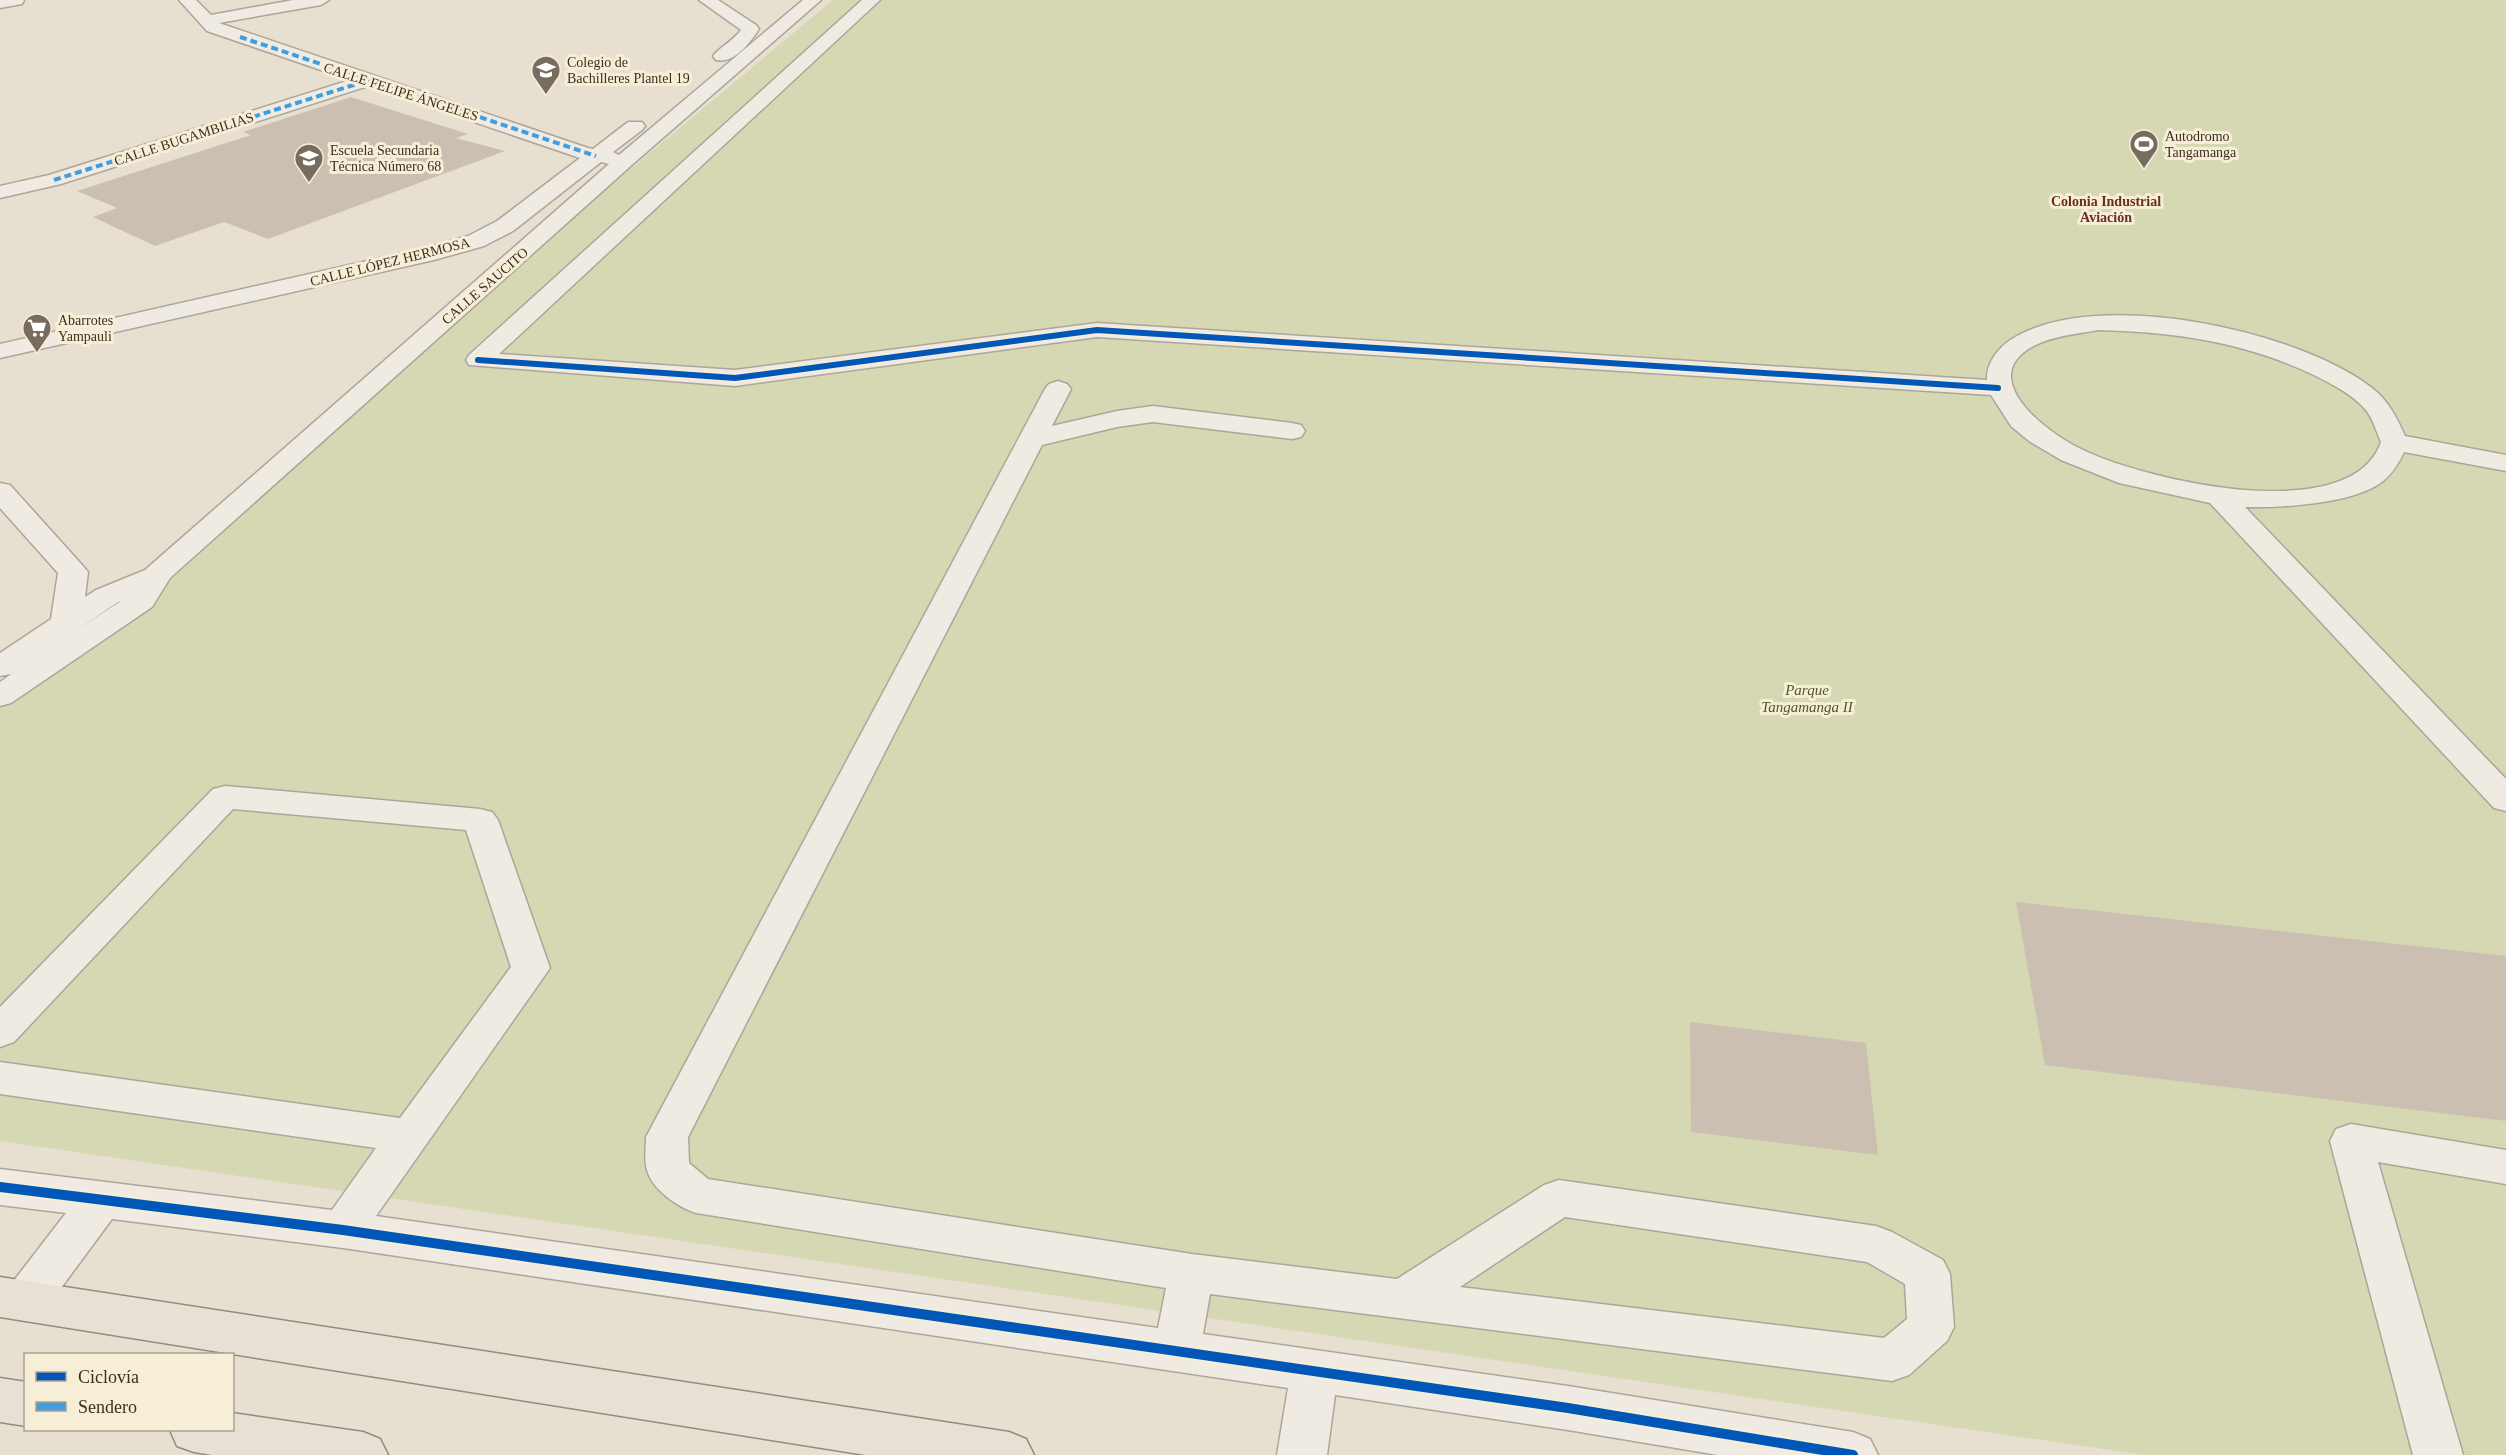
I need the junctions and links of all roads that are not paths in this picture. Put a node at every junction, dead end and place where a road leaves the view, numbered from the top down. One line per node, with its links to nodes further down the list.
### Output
1 (16, 0): 7 (street)
2 (187, 0): 8 (street, CALLE FELIPE ÁNGELES)
3 (321, 0): 8 (street)
4 (707, 0): 10 (street)
5 (813, 0): 13 (street, CALLE SAUCITO)
6 (872, 0): 16 (street)
7 (0, 3)
8 (205, 21): 9 (street, CALLE FELIPE ÁNGELES)
9 (366, 81): 12 (street, CALLE FELIPE ÁNGELES); 14 (street, CALLE BUGAMBILIAS)
10 (678, 91)
11 (651, 113): 12 (street, CALLE LÓPEZ HERMOSA)
12 (596, 156): 13 (street, CALLE FELIPE ÁNGELES); 15 (street, CALLE LÓPEZ HERMOSA)
13 (627, 159): 24 (street, CALLE SAUCITO)
14 (0, 192)
15 (0, 351)
16 (1998, 388): 20 (street); 23 (street)
17 (1058, 389): 19 (street)
18 (1292, 431): 19 (street)
19 (1032, 439): 37 (street)
20 (2394, 442): 21 (street); 23 (street)
21 (2506, 463)
22 (0, 491): 25 (street, CALLE SAUCITO)
23 (2219, 496): 29 (street)
24 (158, 573): 25 (street, CALLE SAUCITO); 26 (street, CALLE SAUCITO)
25 (66, 623): 26 (street, CALLE SAUCITO); 27 (street, CALLE SAUCITO)
26 (44, 665): 28 (street, CALLE SAUCITO)
27 (0, 667)
28 (0, 696)
29 (2506, 800)
30 (0, 1032): 32 (street)
31 (0, 1078): 32 (street)
32 (410, 1136): 36 (street)
33 (2506, 1167): 49 (street)
34 (0, 1187): 35 (street)
35 (102, 1201): 36 (street); 38 (street)
36 (343, 1230): 40 (street)
37 (1192, 1273): 39 (street); 40 (street)
38 (13, 1299): 46 (main road)
39 (1404, 1299): 39 (street)
40 (1176, 1351): 41 (street)
41 (1315, 1372): 47 (street); 48 (street)
42 (0, 1400): 43 (main road)
43 (24, 1404)
44 (201, 1431): 45 (main road)
45 (363, 1455)
46 (1009, 1455)
47 (1302, 1455)
48 (1853, 1455)
49 (2438, 1455)

